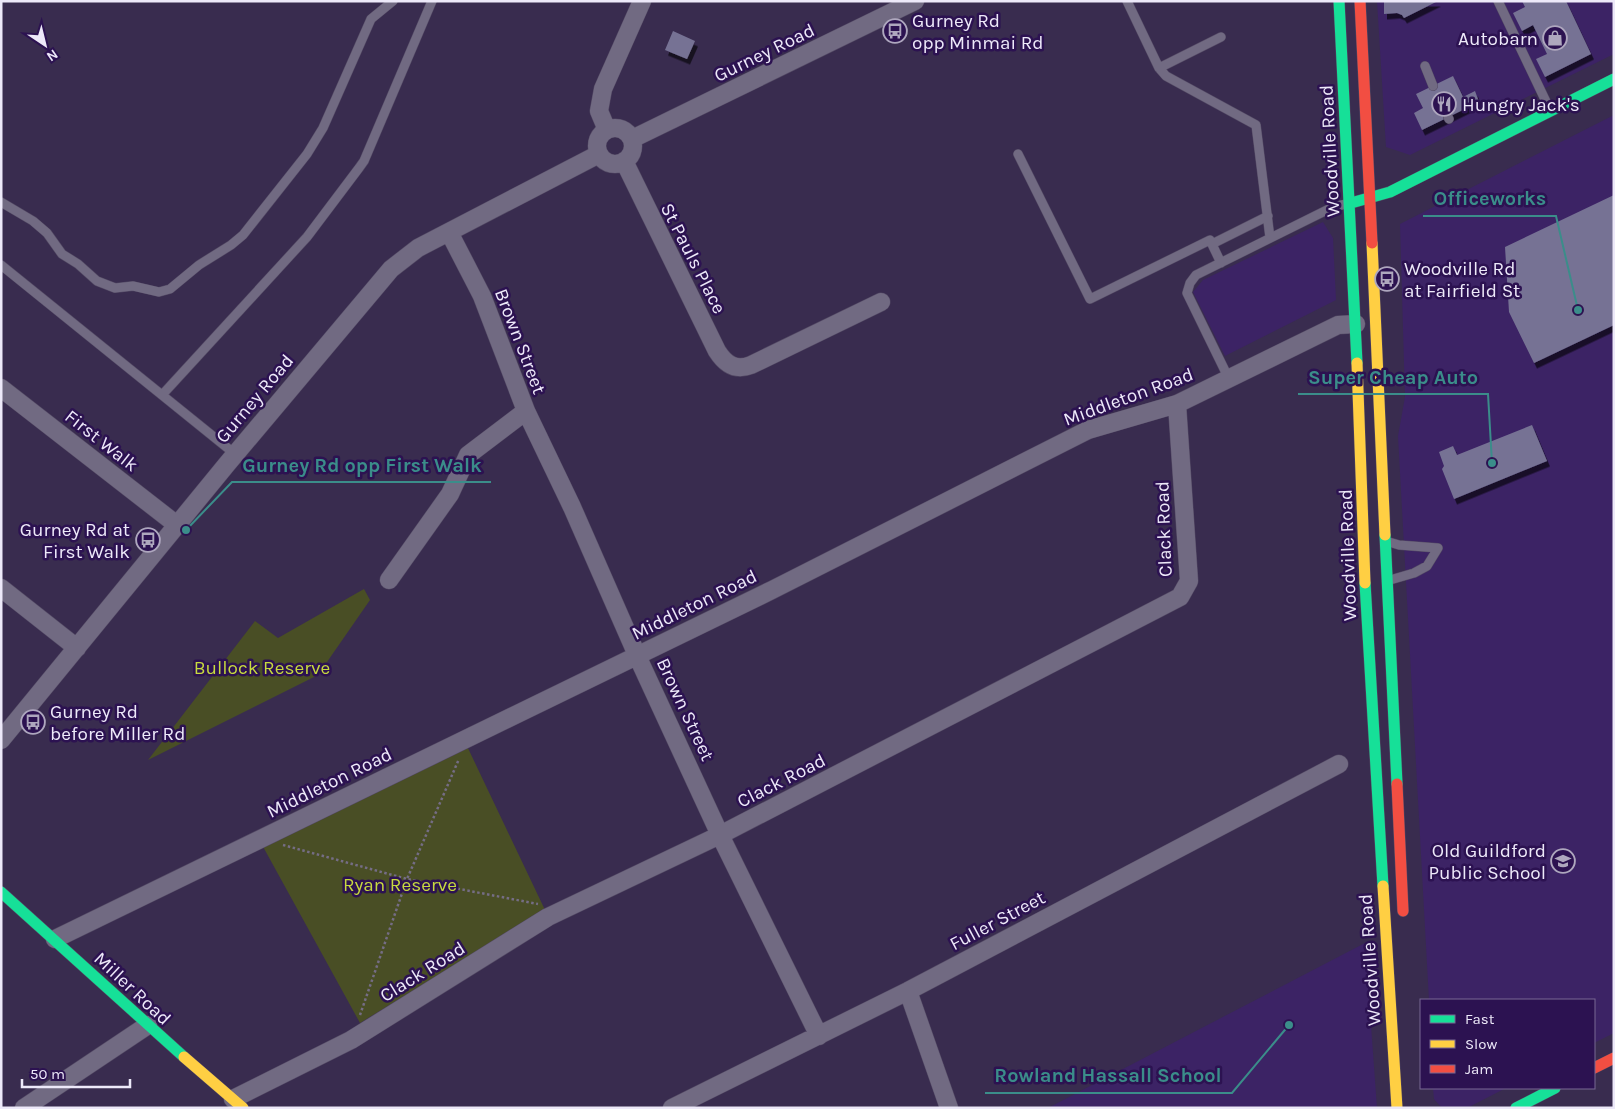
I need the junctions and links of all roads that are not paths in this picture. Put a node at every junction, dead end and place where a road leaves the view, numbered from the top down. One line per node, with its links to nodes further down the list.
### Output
1 (393, 1): 22 (lane)
2 (432, 1): 34 (lane)
3 (642, 1): 16 (street)
4 (915, 1): 9 (street, Gurney Road)
5 (1127, 1): 12 (lane)
6 (1339, 1): 23 (main road, Woodville Road)
7 (1360, 1): 21 (main road, Woodville Road)
8 (1498, 1): 15 (lane)
9 (893, 6): 17 (street, Gurney Road)
10 (1221, 38): 12 (lane)
11 (1425, 66): 14 (lane)
12 (1159, 68): 24 (lane)
13 (1614, 79): 15 (main road)
14 (1433, 86)
15 (1550, 110): 21 (main road)
16 (607, 130): 17 (street); 18 (street)
17 (632, 140): 20 (street)
18 (599, 154): 20 (street); 25 (street, Gurney Road)
19 (1018, 154): 27 (lane)
20 (624, 161): 30 (street, St Pauls Place)
21 (1372, 198): 23 (main road); 39 (main road, Woodville Road)
22 (1, 202)
23 (1349, 203): 26 (lane); 31 (main road, Woodville Road)
24 (1268, 216): 26 (lane); 27 (lane)
25 (449, 232): 36 (street, Brown Street); 37 (street, Gurney Road)
26 (1270, 238): 28 (lane)
27 (1212, 244): 28 (lane)
28 (1221, 263): 32 (lane)
29 (1, 265): 34 (lane)
30 (881, 302)
31 (1356, 324): 32 (street, Middleton Road); 61 (main road, Woodville Road)
32 (1229, 379): 35 (street, Middleton Road)
33 (1, 388): 38 (street, First Walk)
34 (162, 395): 37 (lane)
35 (1177, 404): 44 (street, Middleton Road); 47 (street, Clack Road)
36 (526, 411): 40 (street); 44 (street, Brown Street)
37 (235, 454): 38 (street, Gurney Road)
38 (177, 525): 43 (street, Gurney Road)
39 (1384, 540): 41 (main road, Woodville Road); 41 (lane)
40 (389, 580)
41 (1386, 582): 49 (main road, Woodville Road)
42 (1, 588): 43 (street)
43 (77, 648): 45 (street, Gurney Road)
44 (637, 656): 47 (street, Brown Street); 50 (street, Middleton Road)
45 (1, 740)
46 (1339, 764): 51 (street, Fuller Street)
47 (720, 835): 53 (street, Brown Street); 57 (street, Clack Road)
48 (1, 892): 50 (main road, Miller Road)
49 (1403, 922)
50 (55, 939): 52 (main road, Miller Road)
51 (908, 991): 53 (street, Fuller Street); 60 (street)
52 (148, 1025): 57 (main road, Miller Road); 58 (street)
53 (819, 1036): 59 (street, Fuller Street)
54 (1614, 1058): 55 (main road)
55 (1595, 1068)
56 (1553, 1089): 62 (main road)
57 (238, 1103)
58 (24, 1108)
59 (672, 1108)
60 (949, 1108)
61 (1397, 1108)
62 (1516, 1108)

